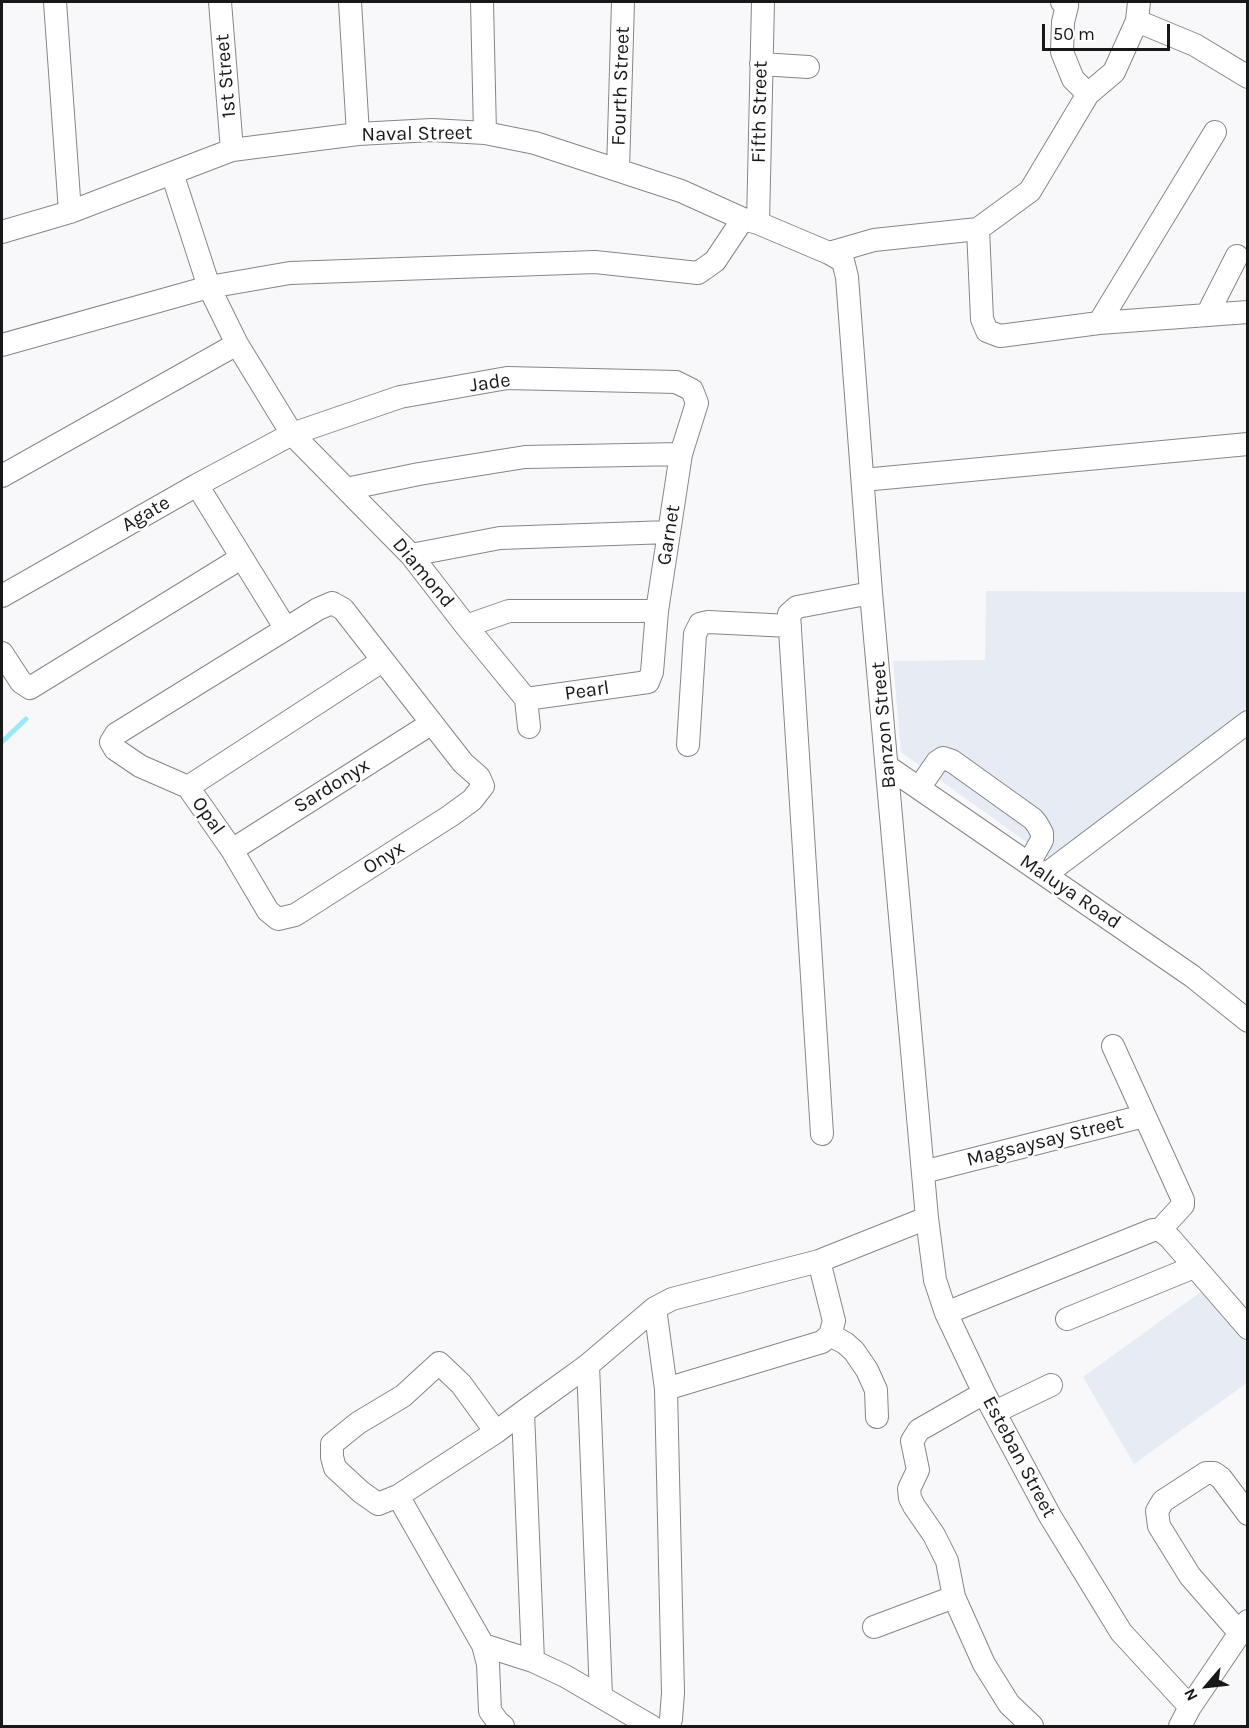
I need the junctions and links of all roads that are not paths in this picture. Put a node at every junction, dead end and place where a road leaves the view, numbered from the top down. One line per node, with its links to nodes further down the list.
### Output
1 (55, 2): 19 (street)
2 (220, 2): 16 (street, 1st Street)
3 (350, 2): 15 (street)
4 (482, 2): 14 (street)
5 (623, 2): 17 (street, Fourth Street)
6 (763, 2): 9 (street, Fifth Street)
7 (1062, 2): 12 (street)
8 (1138, 12): 11 (street); 12 (street)
9 (761, 64): 10 (street); 20 (street, Fifth Street)
10 (808, 67)
11 (1248, 77)
12 (1088, 94): 21 (street)
13 (1215, 132): 29 (street)
14 (485, 133): 15 (street, Naval Street); 17 (street, Naval Street)
15 (358, 134): 16 (street, Naval Street)
16 (232, 150): 18 (street, Naval Street)
17 (618, 170): 20 (street, Naval Street)
18 (172, 173): 19 (street, Naval Street); 26 (street, Diamond)
19 (70, 212): 22 (street, Naval Street)
20 (750, 221): 23 (street, Naval Street); 26 (street)
21 (978, 228): 23 (street); 29 (street)
22 (2, 232)
23 (829, 253): 25 (street, Naval Street)
24 (1237, 256): 28 (street)
25 (848, 277): 37 (street, Banzon Street)
26 (209, 287): 30 (street, Diamond); 31 (street)
27 (1248, 312): 28 (street)
28 (1207, 315): 29 (street)
29 (1099, 323)
30 (237, 344): 33 (street, Diamond); 36 (street)
31 (2, 345)
32 (692, 390): 33 (street, Jade); 35 (street, Garnet)
33 (292, 434): 38 (street, Agate); 39 (street, Diamond)
34 (1248, 444): 37 (street)
35 (681, 454): 39 (street); 40 (street, Garnet)
36 (5, 469)
37 (863, 480): 43 (street, Banzon Street)
38 (197, 484): 42 (street); 44 (street, Agate)
39 (346, 489): 41 (street, Diamond)
40 (669, 532): 41 (street); 45 (street, Garnet)
41 (411, 555): 46 (street, Diamond)
42 (241, 558): 48 (street); 49 (street)
43 (871, 593): 47 (street); 57 (street, Banzon Street)
44 (2, 596)
45 (657, 611): 46 (street); 51 (street, Garnet)
46 (466, 626): 52 (street, Diamond)
47 (790, 626): 56 (street); 66 (street)
48 (286, 629): 50 (street); 58 (street, Opal)
49 (2, 653)
50 (382, 661): 54 (street); 58 (street)
51 (648, 682): 52 (street, Pearl)
52 (526, 699): 55 (street)
53 (1248, 722): 61 (street)
54 (432, 723): 60 (street, Sardonyx); 62 (street, Onyx)
55 (529, 727)
56 (688, 745)
57 (888, 767): 59 (street, Maluya Road); 67 (street, Banzon Street)
58 (188, 787): 60 (street, Opal)
59 (920, 788): 61 (street, Maluya Road); 61 (street)
60 (232, 850): 62 (street, Opal)
61 (1037, 869): 63 (street, Maluya Road)
62 (278, 919)
63 (1248, 1022)
64 (1113, 1046): 65 (street)
65 (1144, 1116): 67 (street, Magsaysay Street); 69 (street, Magsaysay Street)
66 (822, 1134)
67 (923, 1172): 68 (street, Esteban Street)
68 (927, 1218): 70 (street); 73 (street, Esteban Street)
69 (1160, 1230): 71 (street); 73 (street)
70 (819, 1261): 72 (street); 76 (street)
71 (1194, 1267): 74 (street); 75 (street)
72 (655, 1308): 77 (street); 79 (street)
73 (946, 1313): 80 (street, Esteban Street)
74 (1066, 1319)
75 (1248, 1328)
76 (830, 1335): 79 (street); 82 (street)
77 (588, 1365): 81 (street); 91 (street)
78 (1051, 1385): 80 (street)
79 (666, 1389): 95 (street)
80 (990, 1402): 86 (street); 92 (street, Esteban Street)
81 (523, 1412): 83 (street); 90 (street)
82 (877, 1417)
83 (496, 1432): 84 (street); 84 (street)
84 (398, 1496): 89 (street)
85 (1248, 1514): 87 (street)
86 (954, 1597): 88 (street); 96 (street)
87 (1244, 1627): 92 (street)
88 (874, 1628)
89 (483, 1645): 90 (street); 93 (street)
90 (533, 1661): 91 (street)
91 (601, 1696): 94 (street)
92 (1185, 1717)
93 (503, 1726)
94 (651, 1726)
95 (669, 1726)
96 (1032, 1726)

